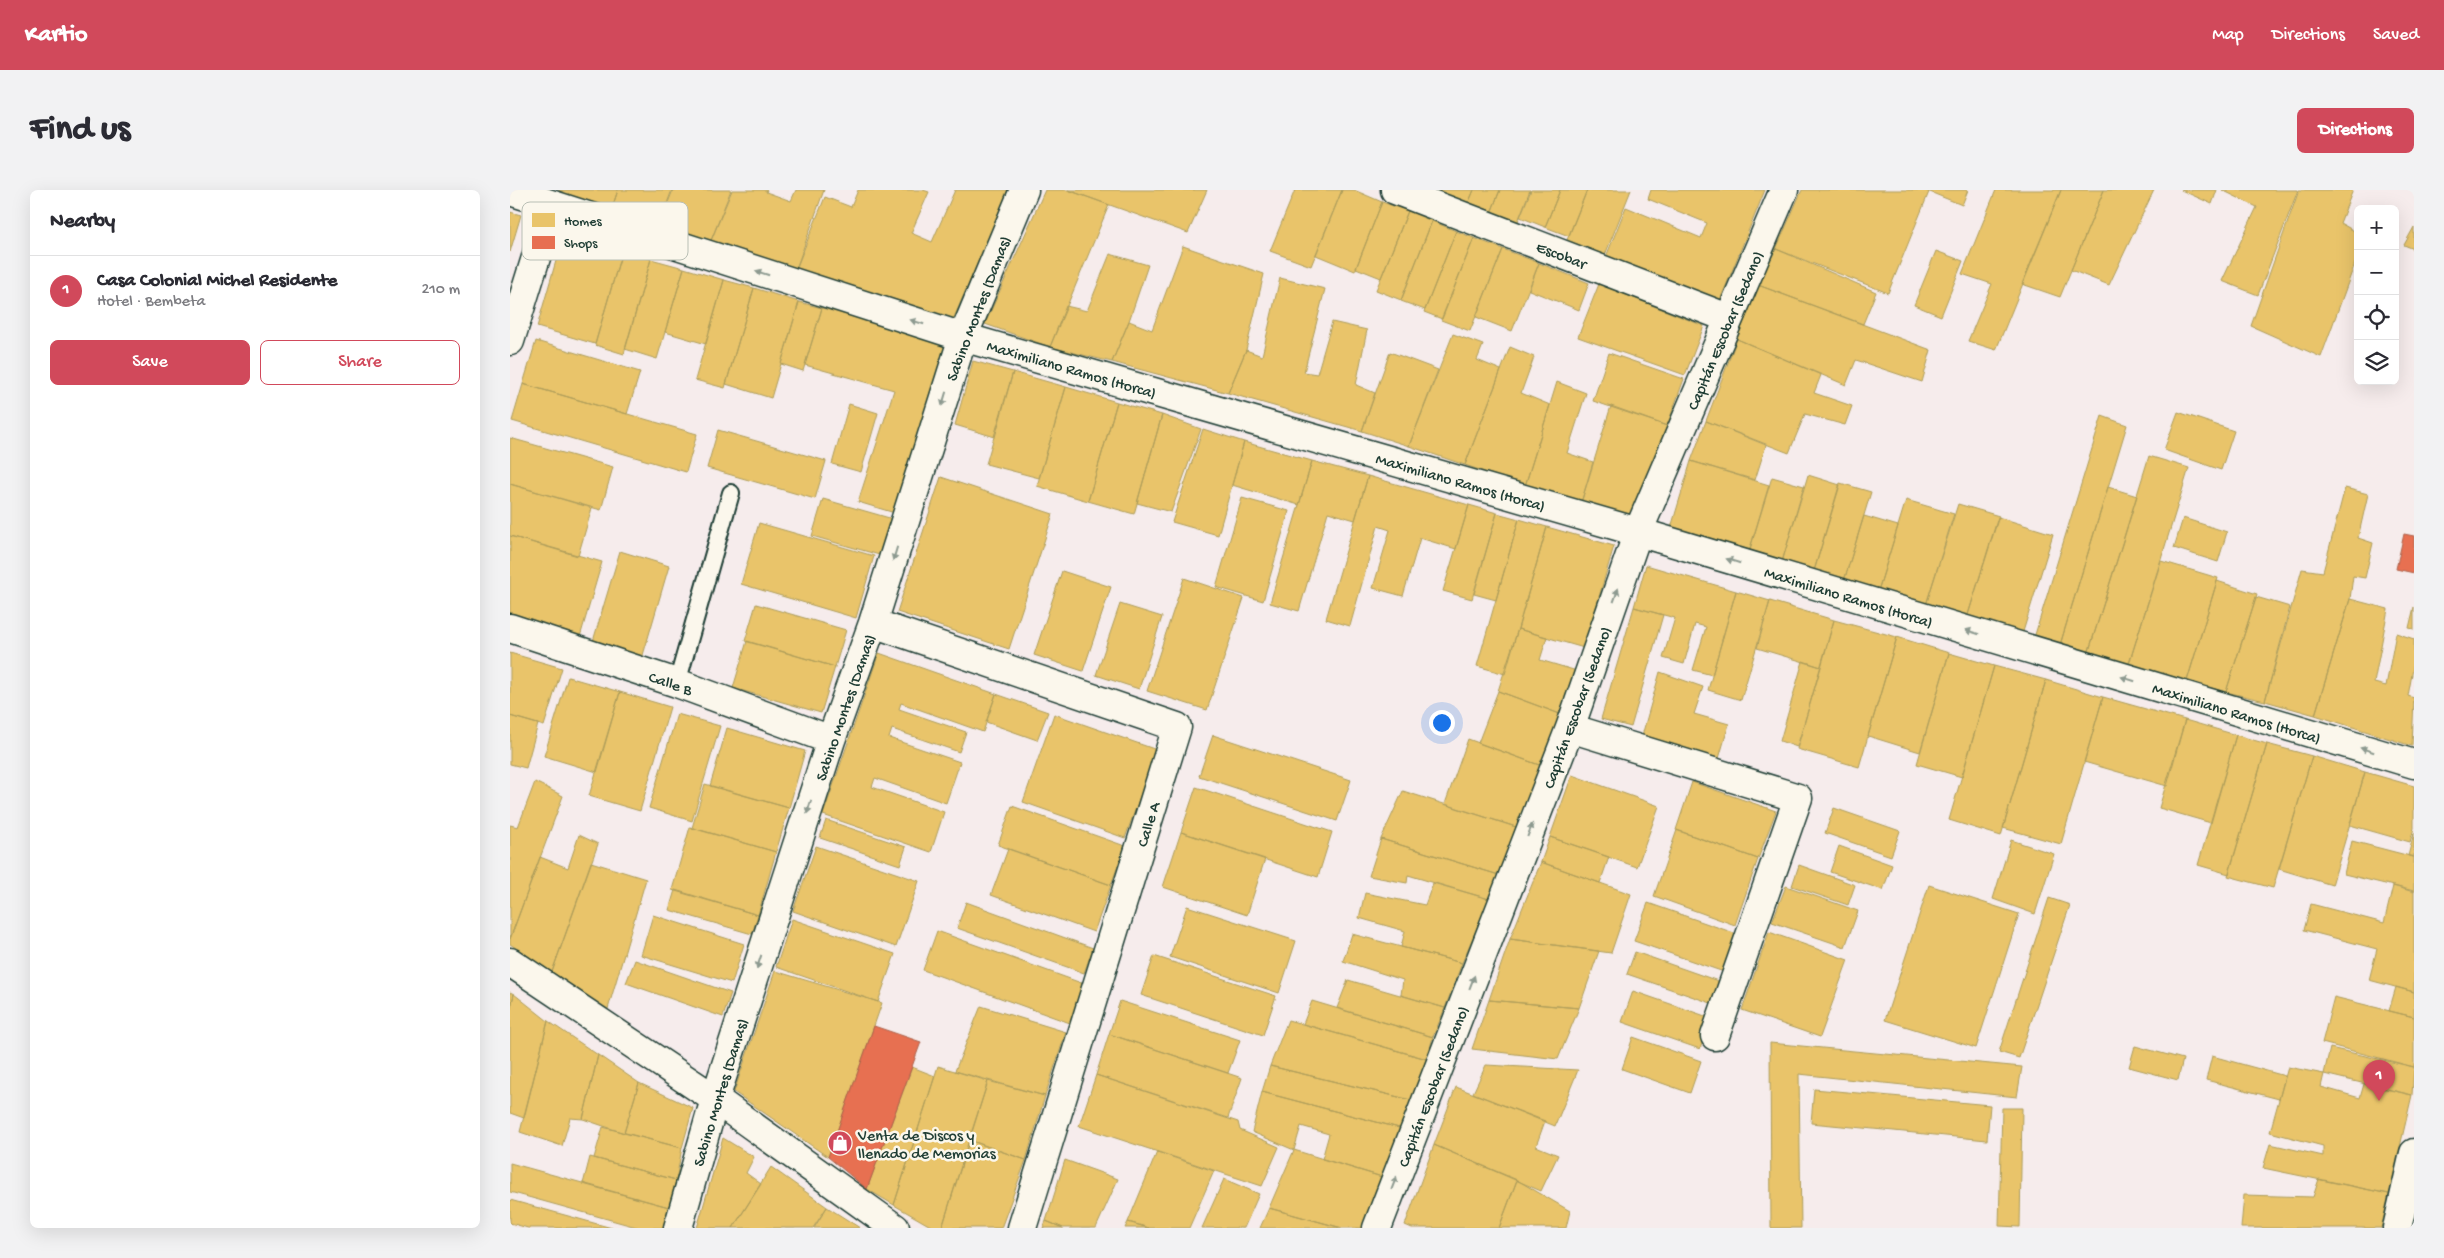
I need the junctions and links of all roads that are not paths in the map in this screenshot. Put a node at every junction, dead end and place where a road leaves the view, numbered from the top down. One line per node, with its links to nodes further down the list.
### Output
1 (1024, 190): 9 (street, Sabino Montes (Damas))
2 (1396, 190): 8 (street, Escobar)
3 (1784, 190): 8 (street, Capitán Escobar (Sedano))
4 (510, 191): 5 (street, Maximiliano Ramos (Horca))
5 (541, 202)
6 (688, 249): 9 (street, Maximiliano Ramos (Horca), one-way to 6)
7 (535, 260): 10 (street)
8 (1728, 318): 12 (street, Capitán Escobar (Sedano))
9 (963, 337): 12 (street, Maximiliano Ramos (Horca)); 13 (street, Sabino Montes (Damas), one-way to 13)
10 (510, 341)
11 (731, 493): 15 (lane)
12 (1638, 532): 16 (street, Capitán Escobar (Sedano), one-way to 12); 18 (street, Maximiliano Ramos (Horca), one-way to 12)
13 (873, 623): 17 (street, Sabino Montes (Damas)); 25 (street, Calle A)
14 (510, 628): 15 (street, Calle B)
15 (677, 683): 17 (street, Calle B)
16 (1570, 728): 20 (street); 26 (street, Capitán Escobar (Sedano), one-way to 16)
17 (831, 740): 21 (street, Sabino Montes (Damas), one-way to 21)
18 (2414, 764)
19 (510, 962): 21 (street)
20 (1715, 1036)
21 (715, 1099): 23 (street, Sabino Montes (Damas)); 24 (street)
22 (2414, 1153): 27 (street)
23 (678, 1228)
24 (895, 1228)
25 (1022, 1228)
26 (1377, 1228)
27 (2397, 1228)

